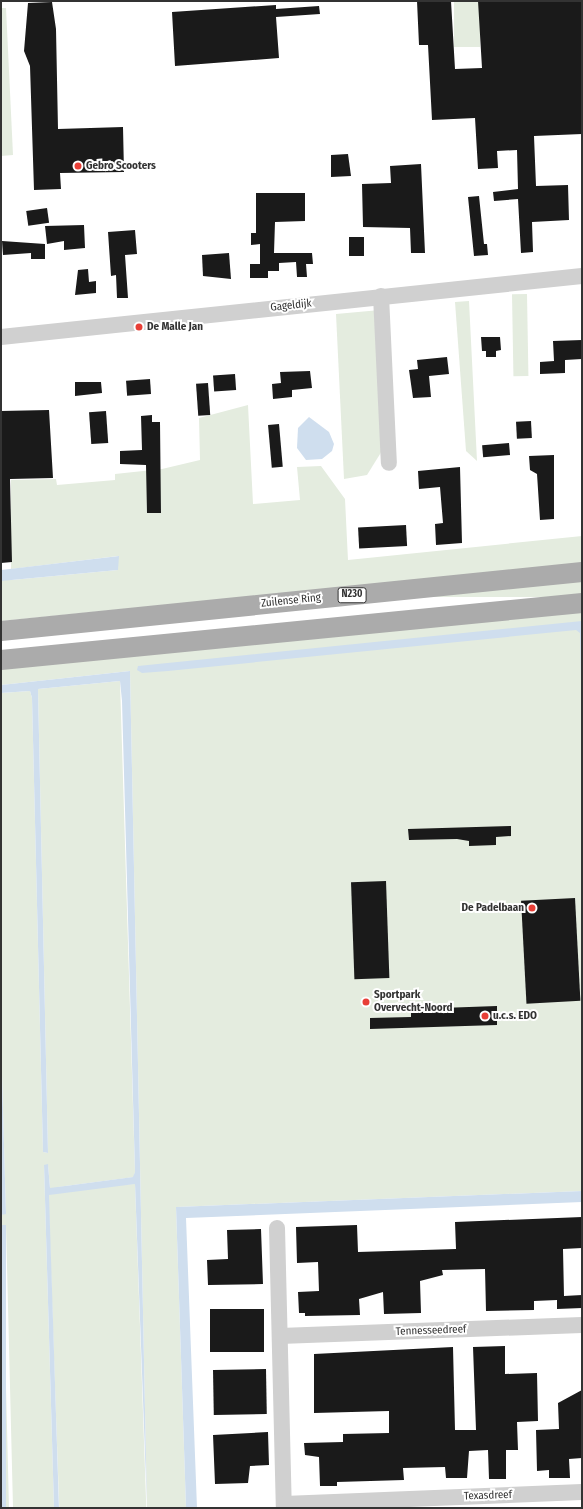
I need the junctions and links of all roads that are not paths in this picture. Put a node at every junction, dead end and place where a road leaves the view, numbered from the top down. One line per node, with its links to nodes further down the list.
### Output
1 (582, 276): 2 (street, Gageldijk)
2 (381, 296): 3 (street, Gageldijk); 4 (street)
3 (1, 337)
4 (390, 463)
5 (582, 572): 7 (main road, Zuilense Ring / N230)
6 (582, 603): 8 (main road)
7 (1, 630)
8 (1, 660)
9 (277, 1228): 11 (street)
10 (582, 1325): 11 (street, Tennesseedreef)
11 (280, 1336): 14 (street)
12 (582, 1492): 13 (street, Texasdreef)
13 (393, 1504): 14 (street, Texasdreef)
14 (284, 1506)

